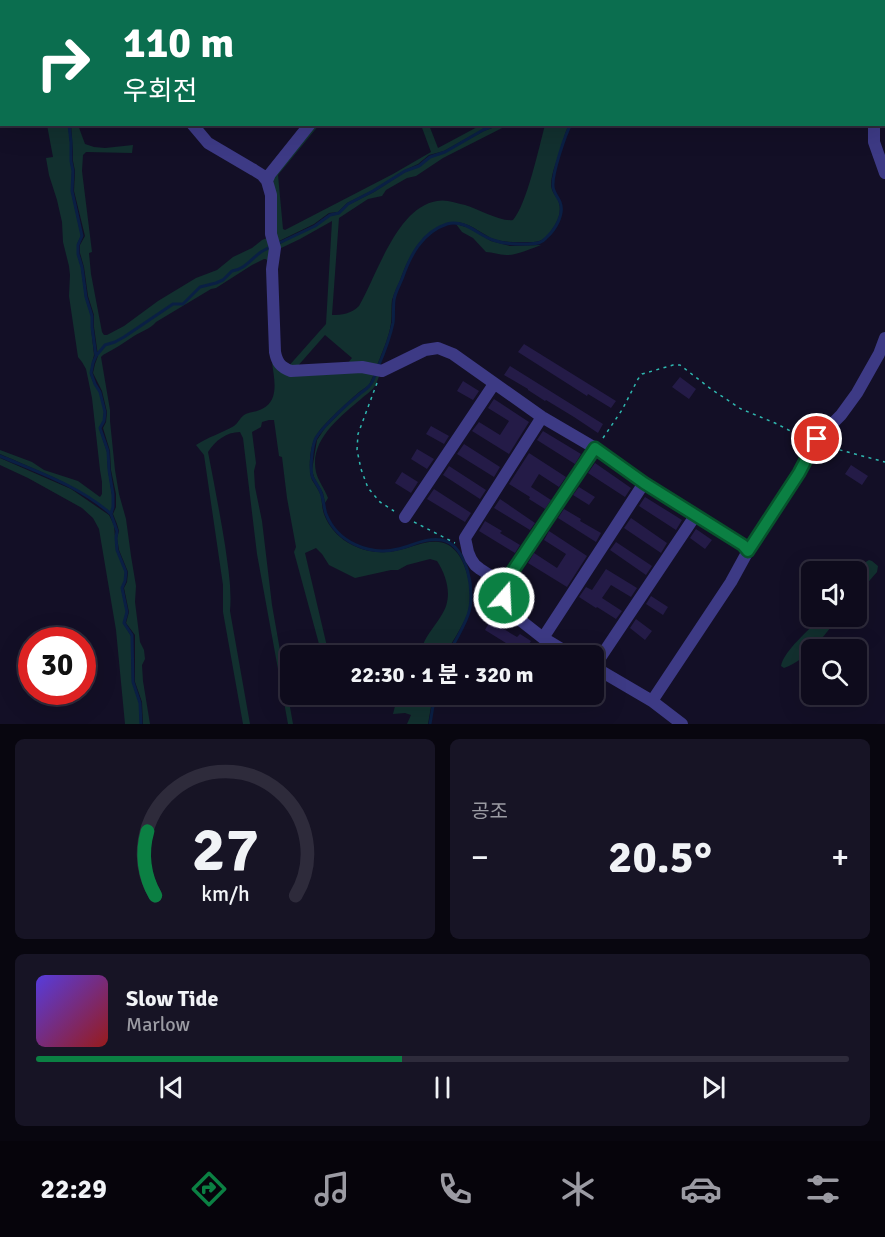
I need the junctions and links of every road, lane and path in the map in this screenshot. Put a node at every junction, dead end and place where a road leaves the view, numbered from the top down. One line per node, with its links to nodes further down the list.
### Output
1 (194, 126): 5 (street)
2 (308, 126): 5 (street)
3 (874, 126): 4 (street)
4 (885, 173)
5 (267, 181): 7 (street)
6 (885, 338): 10 (street)
7 (382, 371): 8 (street); 15 (path)
8 (494, 384): 9 (street); 15 (street)
9 (542, 417): 11 (street); 17 (street)
10 (815, 443): 11 (path); 12 (path); 16 (street)
11 (595, 448): 13 (street); 18 (street)
12 (885, 462)
13 (644, 483): 14 (street); 19 (street)
14 (695, 516): 16 (street); 21 (street)
15 (405, 518): 17 (path)
16 (748, 551): 23 (street)
17 (468, 552): 18 (street)
18 (502, 587): 19 (street)
19 (543, 638): 20 (street)
20 (555, 645)
21 (604, 652)
22 (604, 673): 23 (street)
23 (652, 701): 24 (street)
24 (682, 724)

